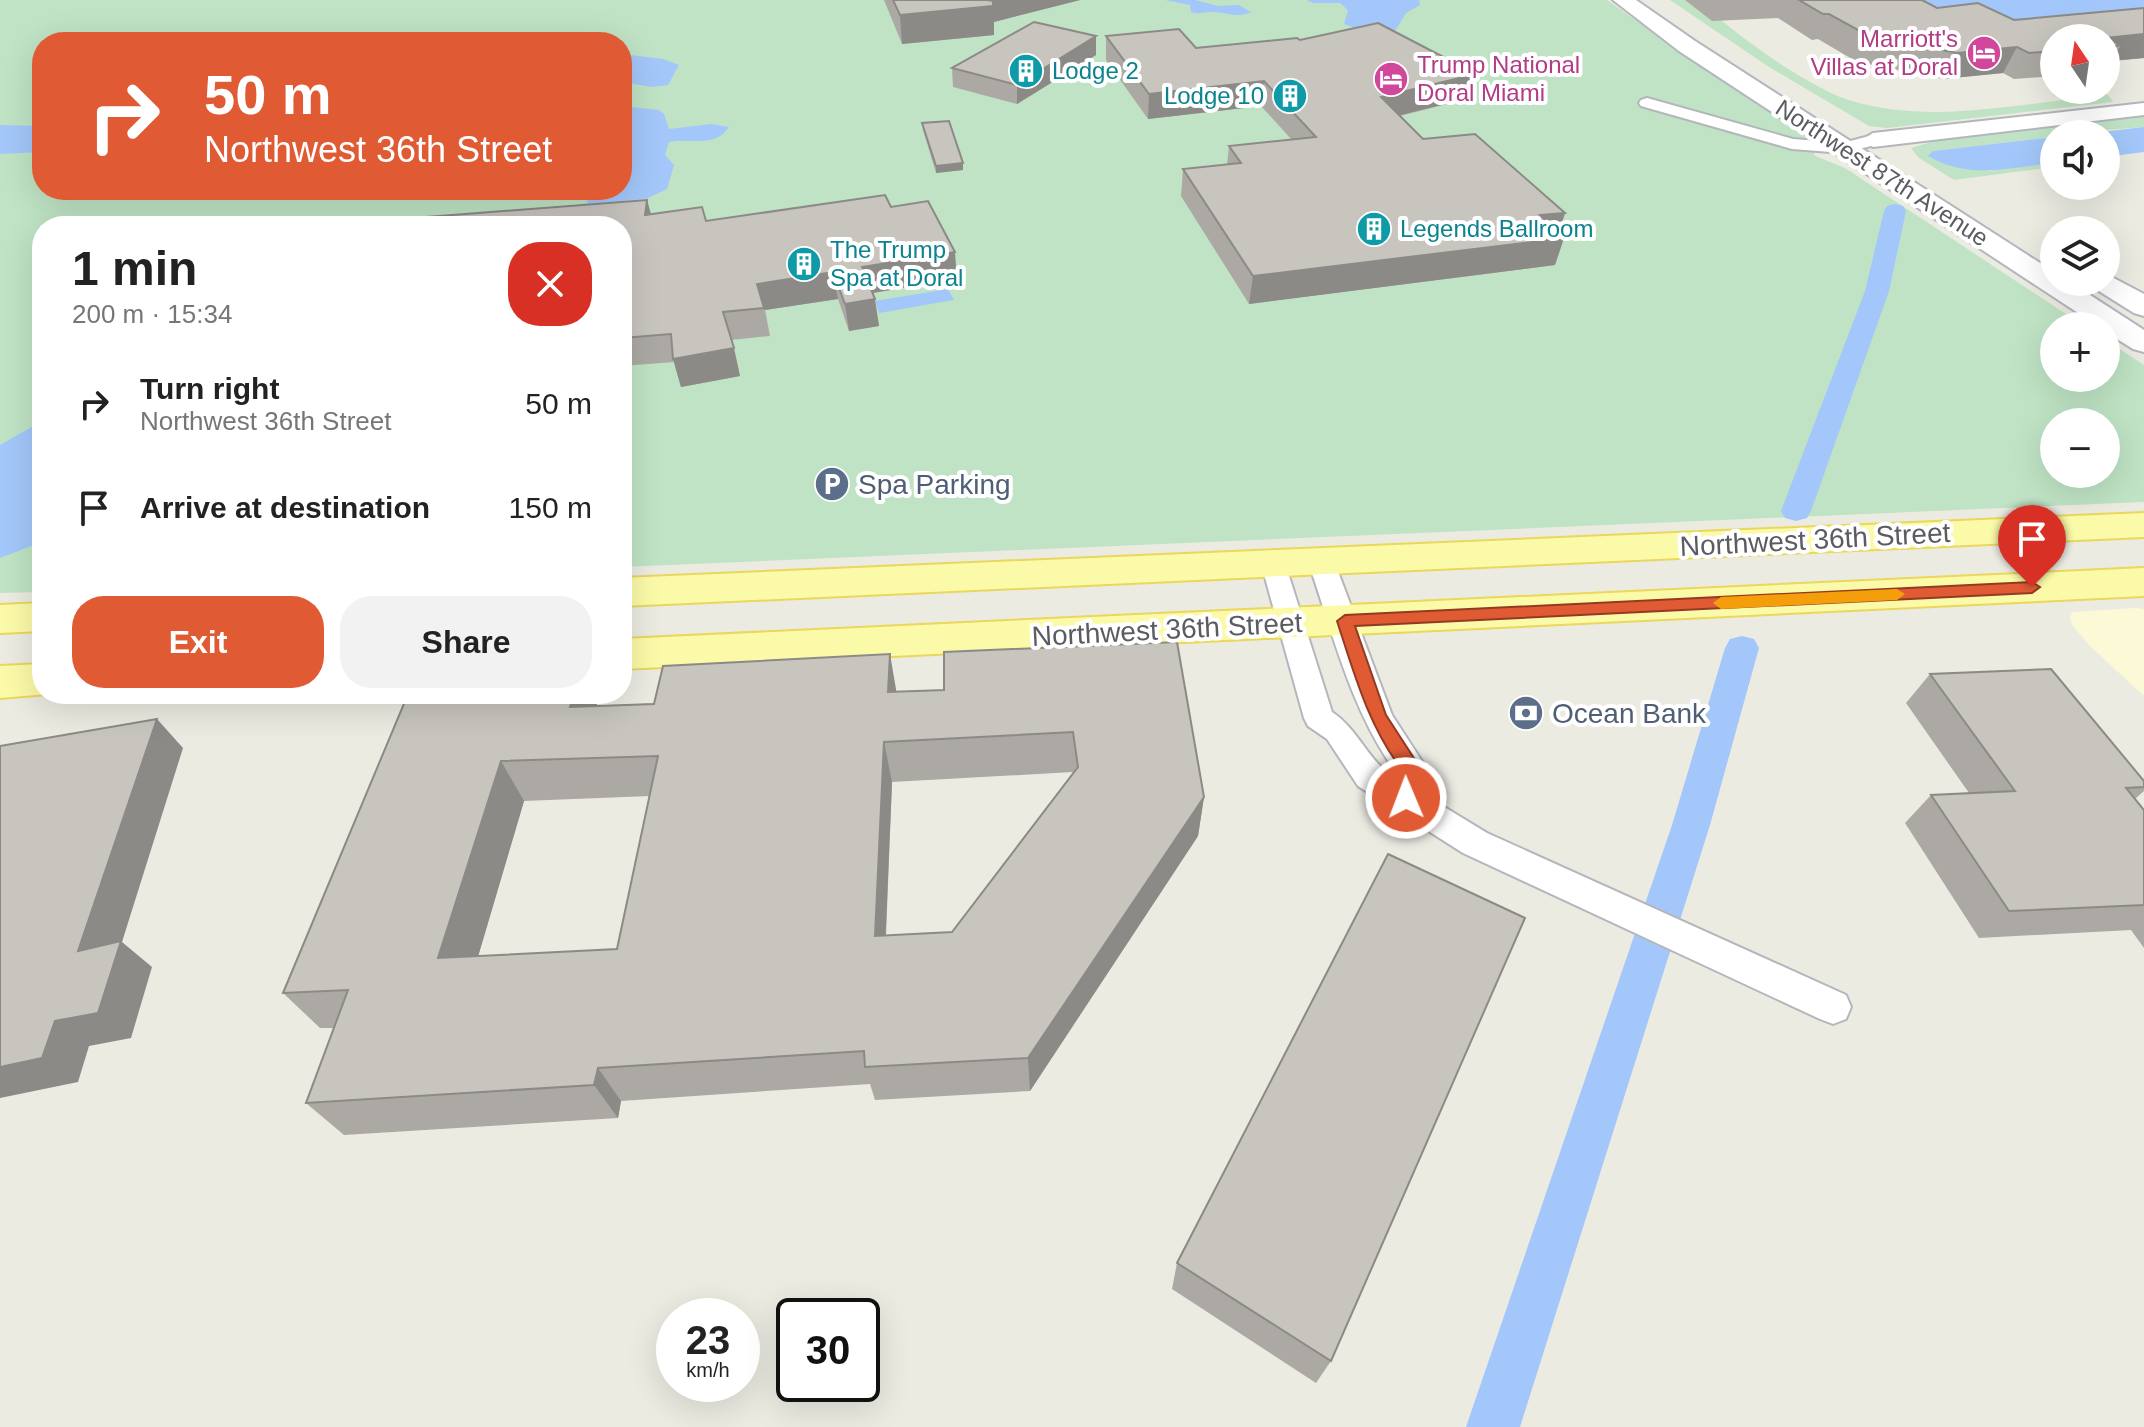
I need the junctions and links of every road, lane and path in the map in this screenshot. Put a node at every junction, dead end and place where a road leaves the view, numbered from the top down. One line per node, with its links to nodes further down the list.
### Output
1 (1623, 0): 3 (main road, Northwest 87th Avenue)
2 (1654, 0): 6 (main road, Northwest 87th Avenue)
3 (1776, 104): 5 (main road); 7 (main road, Northwest 87th Avenue)
4 (2144, 109): 6 (street)
5 (1738, 117): 7 (street); 8 (street)
6 (1873, 140): 7 (street); 10 (main road, Northwest 87th Avenue)
7 (1835, 142): 8 (street); 9 (main road, Northwest 87th Avenue)
8 (1792, 144): 9 (main road)
9 (1890, 179): 11 (main road, Northwest 87th Avenue)
10 (1982, 208)
11 (1991, 245): 12 (main road); 16 (main road, Northwest 87th Avenue)
12 (2040, 263)
13 (2120, 292): 15 (main road)
14 (2104, 296): 15 (main road)
15 (2144, 308)
16 (2144, 343)
17 (2144, 525): 18 (main road, Northwest 36th Street)
18 (2052, 529): 19 (main road, Northwest 36th Street); 23 (main road)
19 (1945, 533): 20 (main road, Northwest 36th Street); 25 (main road)
20 (1321, 561): 21 (main road, Northwest 36th Street); 28 (street)
21 (1274, 563): 24 (main road, Northwest 36th Street); 29 (street)
22 (2144, 582): 23 (main road, Northwest 36th Street)
23 (1979, 590): 25 (main road, Northwest 36th Street)
24 (632, 592)
25 (1896, 594): 28 (main road, Northwest 36th Street)
26 (32, 617): 27 (main road)
27 (0, 619)
28 (1345, 621): 29 (main road, Northwest 36th Street); 33 (street)
29 (1289, 623): 30 (main road, Northwest 36th Street); 33 (street)
30 (632, 654)
31 (32, 680): 32 (main road)
32 (0, 682)
33 (1406, 798): 34 (street)
34 (1833, 1007)

